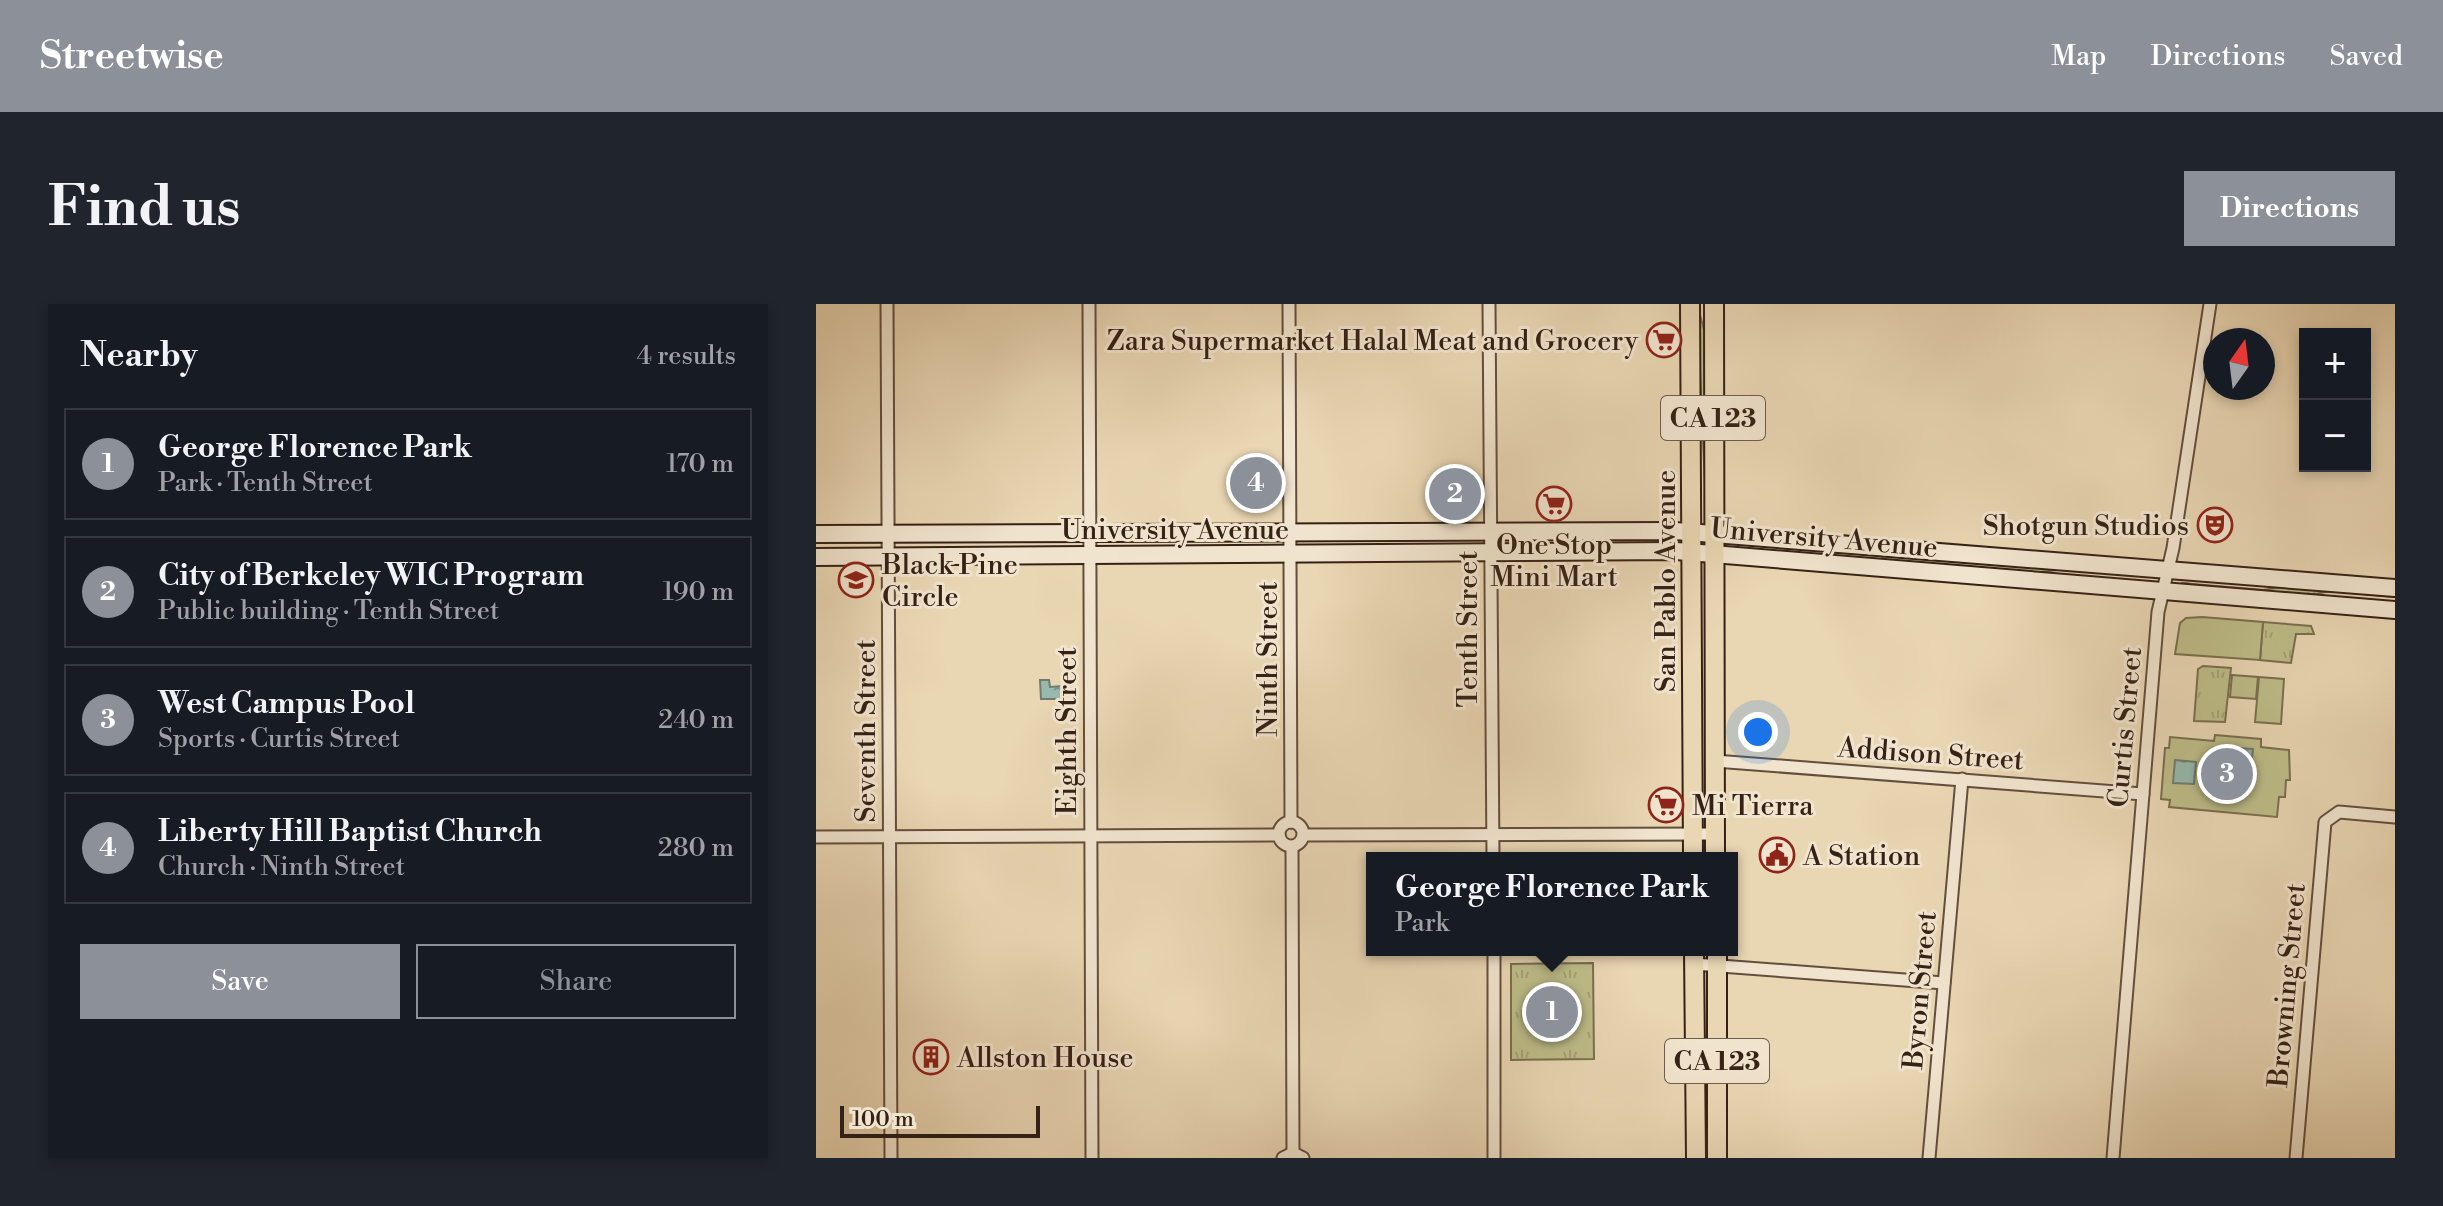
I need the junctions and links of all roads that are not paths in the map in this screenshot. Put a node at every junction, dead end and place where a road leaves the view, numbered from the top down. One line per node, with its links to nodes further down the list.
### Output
1 (887, 304): 12 (street, Seventh Street)
2 (1089, 304): 10 (street, Eighth Street)
3 (1289, 304): 9 (street, Ninth Street)
4 (1489, 304): 8 (street, Tenth Street)
5 (1690, 304): 11 (main road, San Pablo Avenue / CA 123)
6 (1714, 304): 13 (main road, San Pablo Avenue / CA 123)
7 (2210, 304): 22 (street, Curtis Street)
8 (1491, 529): 9 (main road, University Avenue); 11 (main road, University Avenue); 17 (street, Tenth Street)
9 (1291, 530): 10 (main road, University Avenue); 18 (street, Ninth Street)
10 (1089, 532): 12 (main road, University Avenue); 19 (street, Eighth Street)
11 (1693, 532): 13 (main road, University Avenue); 15 (main road, San Pablo Avenue / CA 123)
12 (888, 533): 14 (main road, University Avenue); 21 (street, Seventh Street)
13 (1713, 533): 16 (main road, San Pablo Avenue / CA 123); 22 (main road, University Avenue)
14 (816, 534)
15 (1692, 552): 16 (main road, University Avenue); 17 (main road, University Avenue); 35 (main road, San Pablo Avenue / CA 123)
16 (1714, 553): 24 (main road, University Avenue); 26 (main road, San Pablo Avenue / CA 123)
17 (1491, 554): 18 (main road, University Avenue); 34 (street, Tenth Street)
18 (1291, 555): 19 (main road, University Avenue); 30 (street, Ninth Street)
19 (1089, 556): 21 (main road, University Avenue); 36 (street, Eighth Street)
20 (816, 557): 21 (main road, University Avenue)
21 (888, 557): 38 (street, Seventh Street)
22 (2169, 568): 23 (main road, University Avenue); 24 (street, Curtis Street)
23 (2395, 588)
24 (2163, 592): 25 (main road, University Avenue); 28 (street, Curtis Street)
25 (2395, 610)
26 (1715, 761): 27 (street, Addison Street); 31 (main road, San Pablo Avenue / CA 123)
27 (1962, 779): 28 (street, Addison Street); 46 (street, Byron Street)
28 (2143, 794): 54 (street, Curtis Street)
29 (2395, 817): 55 (street, Browning Street)
30 (1291, 822): 32 (street); 33 (street)
31 (1715, 834): 35 (street); 42 (main road, San Pablo Avenue / CA 123)
32 (1279, 835): 36 (street); 39 (street)
33 (1304, 835): 34 (street); 39 (street)
34 (1492, 835): 35 (street); 40 (street, Tenth Street)
35 (1693, 835): 41 (main road, San Pablo Avenue / CA 123)
36 (1091, 836): 38 (street); 49 (street, Eighth Street)
37 (816, 837): 38 (street)
38 (890, 837): 48 (street, Seventh Street)
39 (1292, 847): 47 (street)
40 (1493, 852)
41 (1693, 852)
42 (1715, 852)
43 (1494, 956): 50 (street)
44 (1694, 957): 45 (street); 51 (main road, CA 123)
45 (1717, 957): 46 (street); 52 (main road, CA 123)
46 (1944, 983): 53 (street, Byron Street)
47 (1293, 1156)
48 (891, 1158)
49 (1092, 1158)
50 (1494, 1158)
51 (1696, 1158)
52 (1717, 1158)
53 (1929, 1158)
54 (2113, 1158)
55 (2296, 1158)

